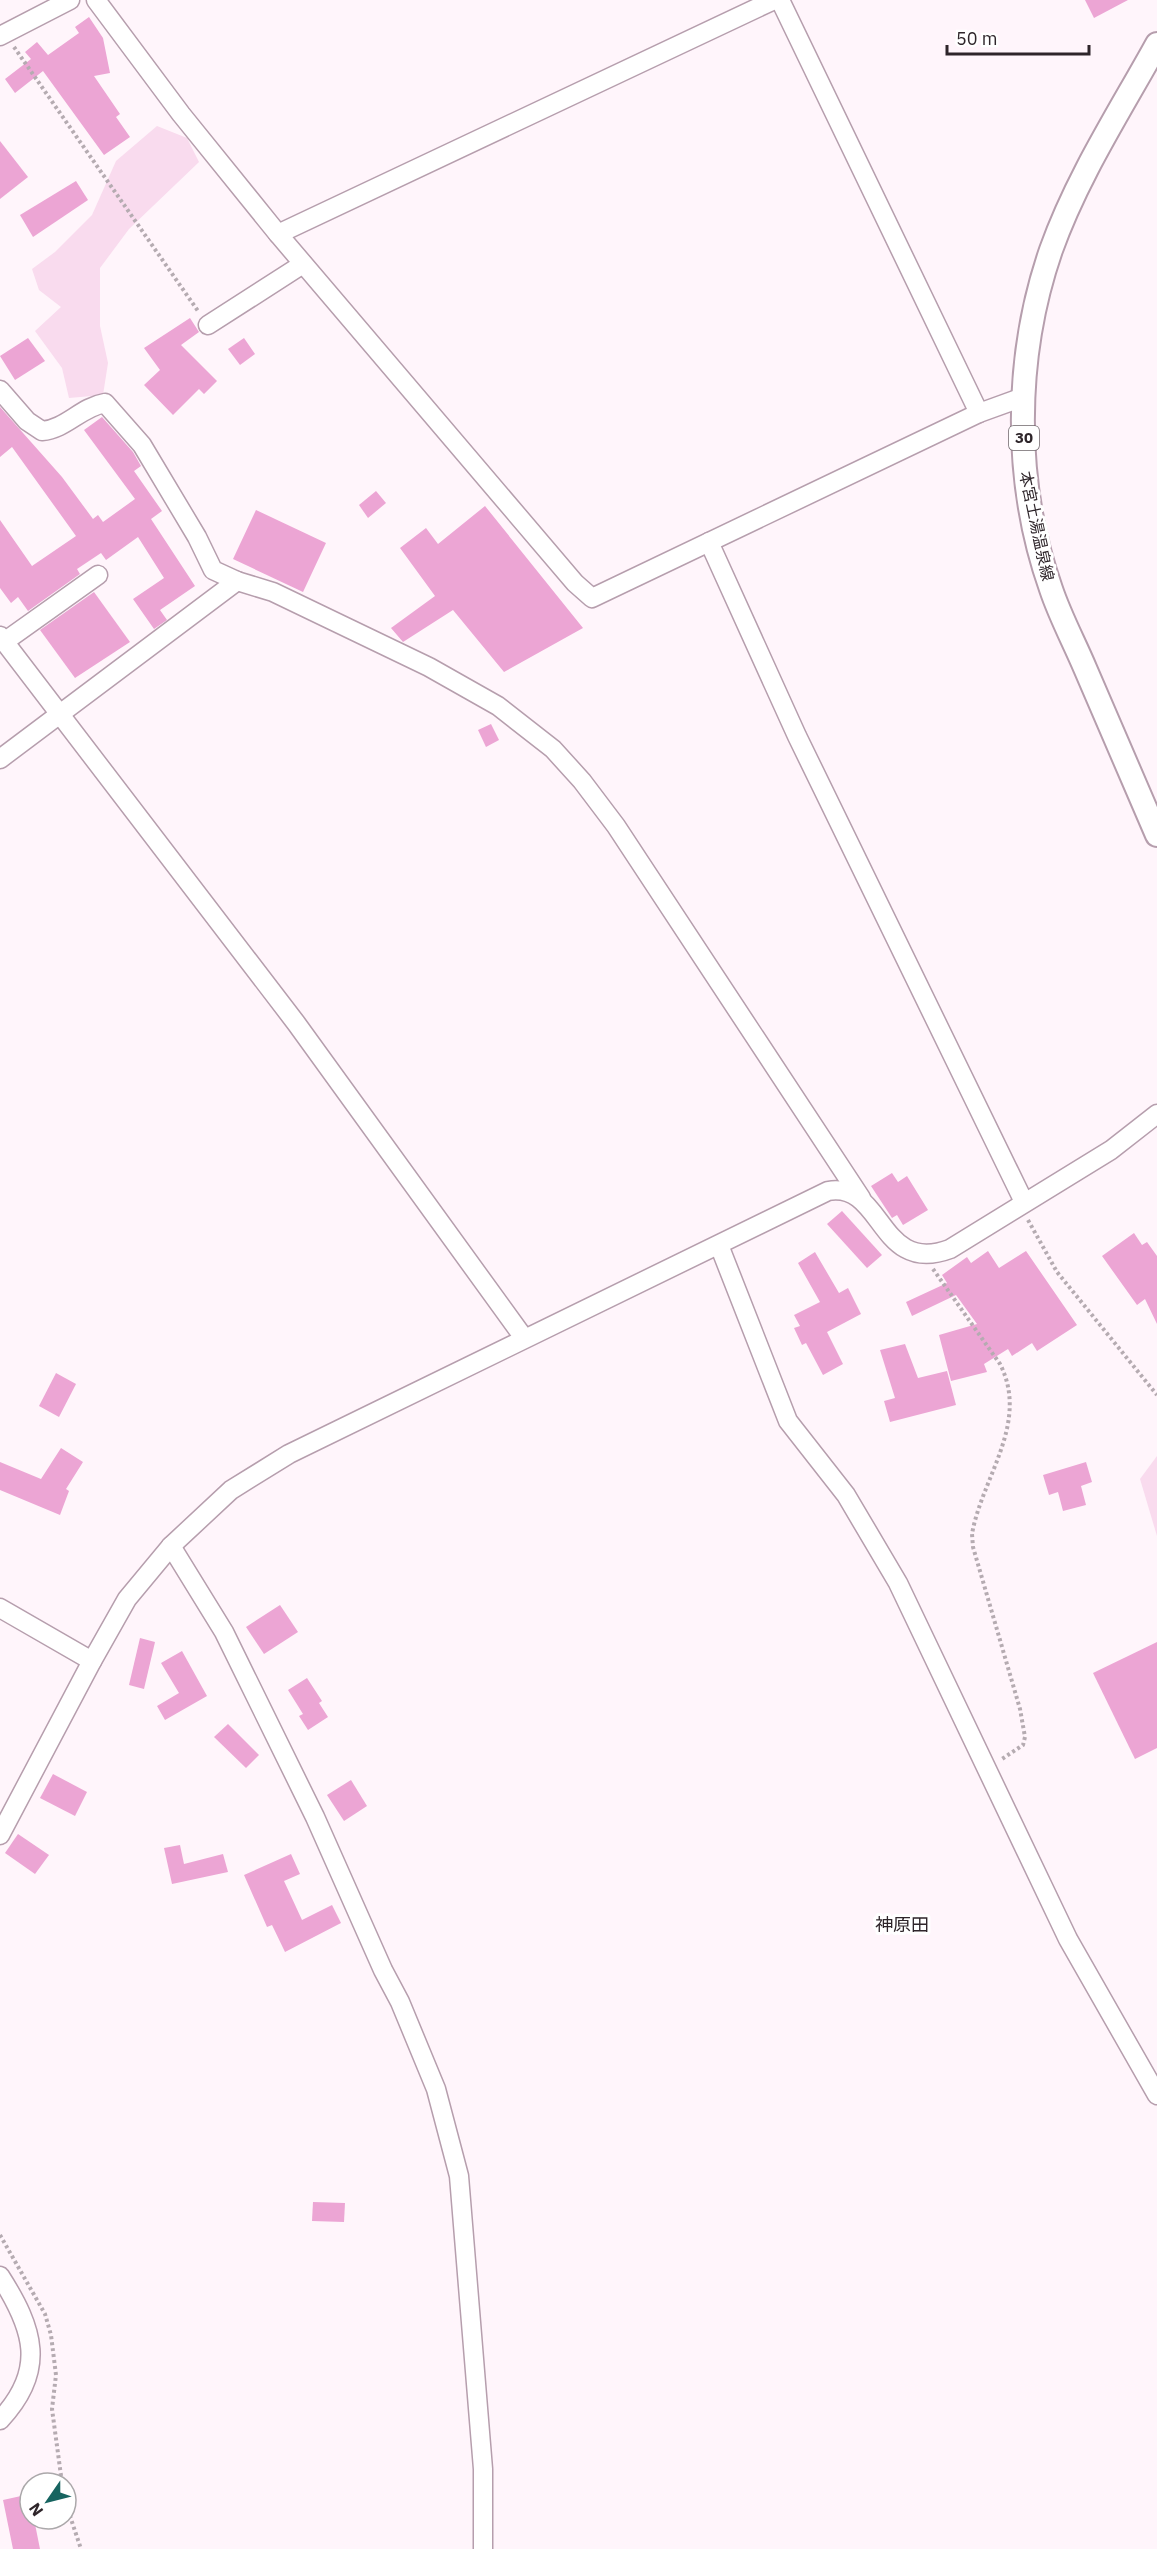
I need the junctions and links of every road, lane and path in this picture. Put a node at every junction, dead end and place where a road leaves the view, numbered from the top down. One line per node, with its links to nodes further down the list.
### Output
1 (70, 0): 5 (street)
2 (96, 0): 7 (street)
3 (774, 0): 7 (street)
4 (780, 0): 12 (street)
5 (3, 35): 9 (path)
6 (1157, 44): 11 (main road, 本宮土湯温泉線 / 30)
7 (278, 234): 8 (street)
8 (303, 264): 9 (street); 13 (street)
9 (208, 325)
10 (0, 390): 15 (street)
11 (1023, 397): 12 (street); 19 (main road, 本宮土湯温泉線 / 30)
12 (979, 413): 13 (street)
13 (709, 542): 22 (street)
14 (98, 574): 16 (street)
15 (237, 581): 17 (street); 21 (street)
16 (2, 639): 17 (street)
17 (58, 715): 18 (street); 25 (street)
18 (0, 759)
19 (1157, 835)
20 (1157, 1114): 22 (street)
21 (863, 1202): 23 (street); 24 (street)
22 (1024, 1208): 24 (street); 26 (path)
23 (719, 1245): 25 (street); 30 (street)
24 (923, 1255): 30 (path)
25 (524, 1338): 27 (street)
26 (1157, 1395)
27 (171, 1546): 29 (street); 37 (street)
28 (0, 1608): 29 (street)
29 (92, 1662): 31 (street)
30 (986, 1769): 32 (street)
31 (0, 1835)
32 (1157, 2095)
33 (0, 2276): 34 (street)
34 (0, 2420)
35 (75, 2531): 36 (path)
36 (81, 2549)
37 (483, 2549)

